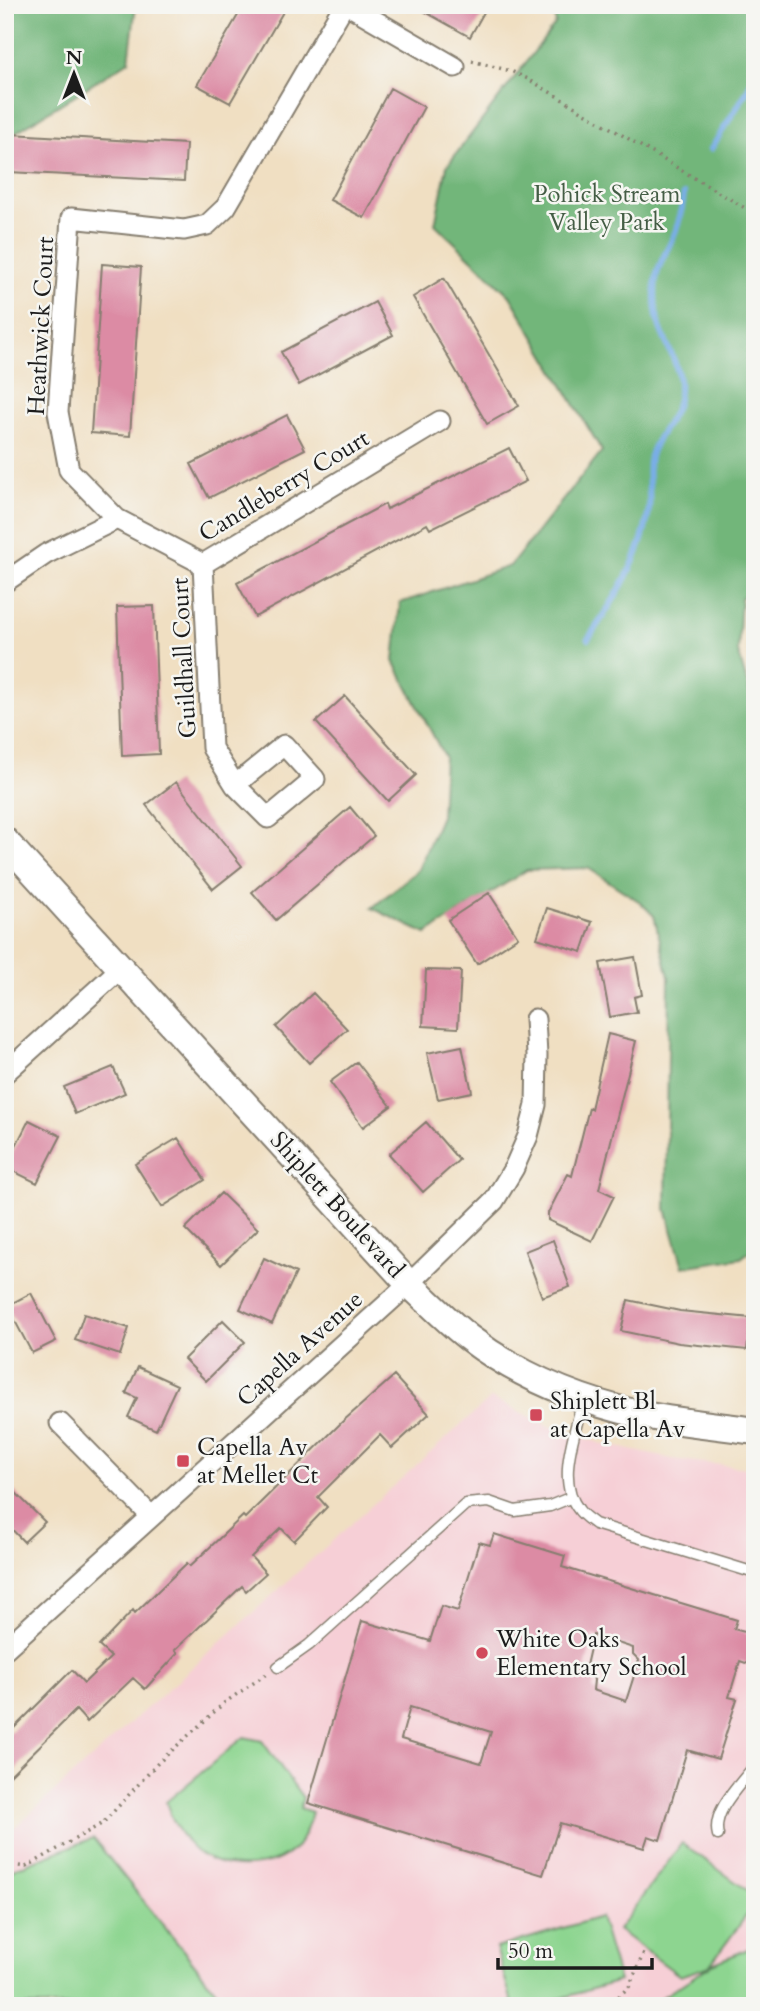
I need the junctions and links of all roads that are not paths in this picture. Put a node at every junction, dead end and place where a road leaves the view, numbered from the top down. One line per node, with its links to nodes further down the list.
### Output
1 (346, 5): 2 (street, Heathwick Court); 4 (street, Heathwick Court)
2 (455, 67)
3 (440, 421): 5 (street, Candleberry Court)
4 (117, 519): 5 (street, Candleberry Court); 6 (street)
5 (203, 564): 7 (street, Guildhall Court)
6 (5, 582)
7 (235, 785)
8 (5, 841): 9 (street, Shiplett Boulevard)
9 (121, 968): 11 (street); 12 (street, Shiplett Boulevard)
10 (535, 1019): 12 (street, Capella Avenue)
11 (5, 1073)
12 (410, 1284): 13 (street, Shiplett Boulevard); 17 (street, Capella Avenue)
13 (583, 1398): 15 (street, Shiplett Boulevard); 16 (lane)
14 (60, 1423): 17 (street)
15 (755, 1431)
16 (572, 1497): 18 (lane); 20 (lane)
17 (150, 1516): 19 (street, Capella Avenue)
18 (755, 1573)
19 (5, 1649)
20 (278, 1667)
21 (755, 1765): 22 (lane)
22 (718, 1835)

